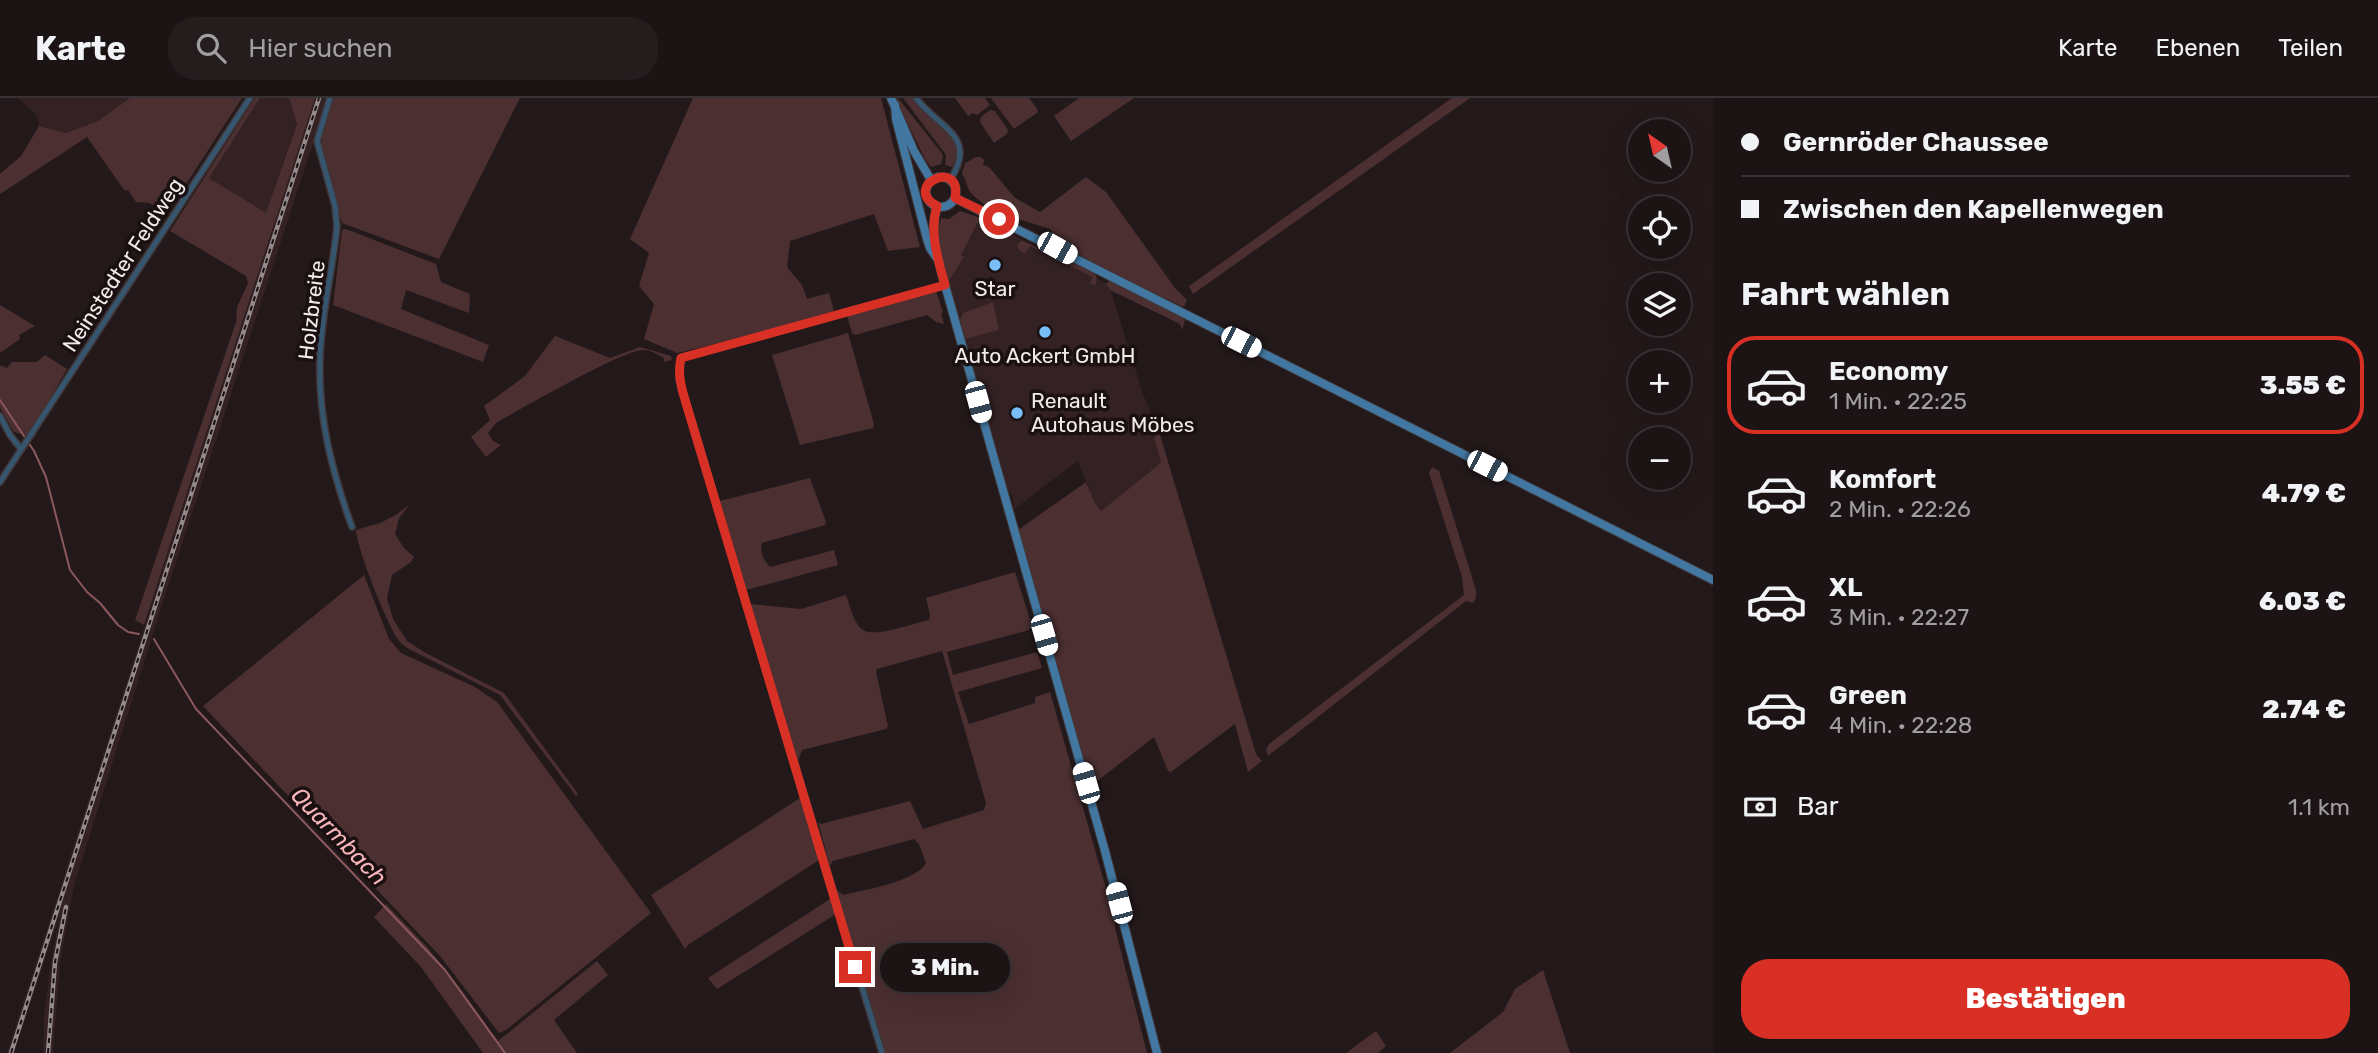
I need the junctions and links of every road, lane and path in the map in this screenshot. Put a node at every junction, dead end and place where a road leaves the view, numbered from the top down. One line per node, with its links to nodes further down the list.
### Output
1 (250, 98): 12 (street, Neinstedter Feldweg)
2 (330, 98): 14 (street, Holzbreite)
3 (916, 98): 6 (street)
4 (893, 102): 5 (street); 9 (street)
5 (932, 180): 6 (street); 8 (street)
6 (950, 180): 7 (street)
7 (955, 198): 8 (street); 15 (street)
8 (937, 206): 9 (street)
9 (938, 259): 10 (street)
10 (945, 285): 16 (street); 17 (street)
11 (0, 416): 12 (street)
12 (23, 447): 13 (street, Neinstedter Feldweg)
13 (0, 482)
14 (352, 527)
15 (1713, 580)
16 (882, 1053)
17 (1157, 1053)

